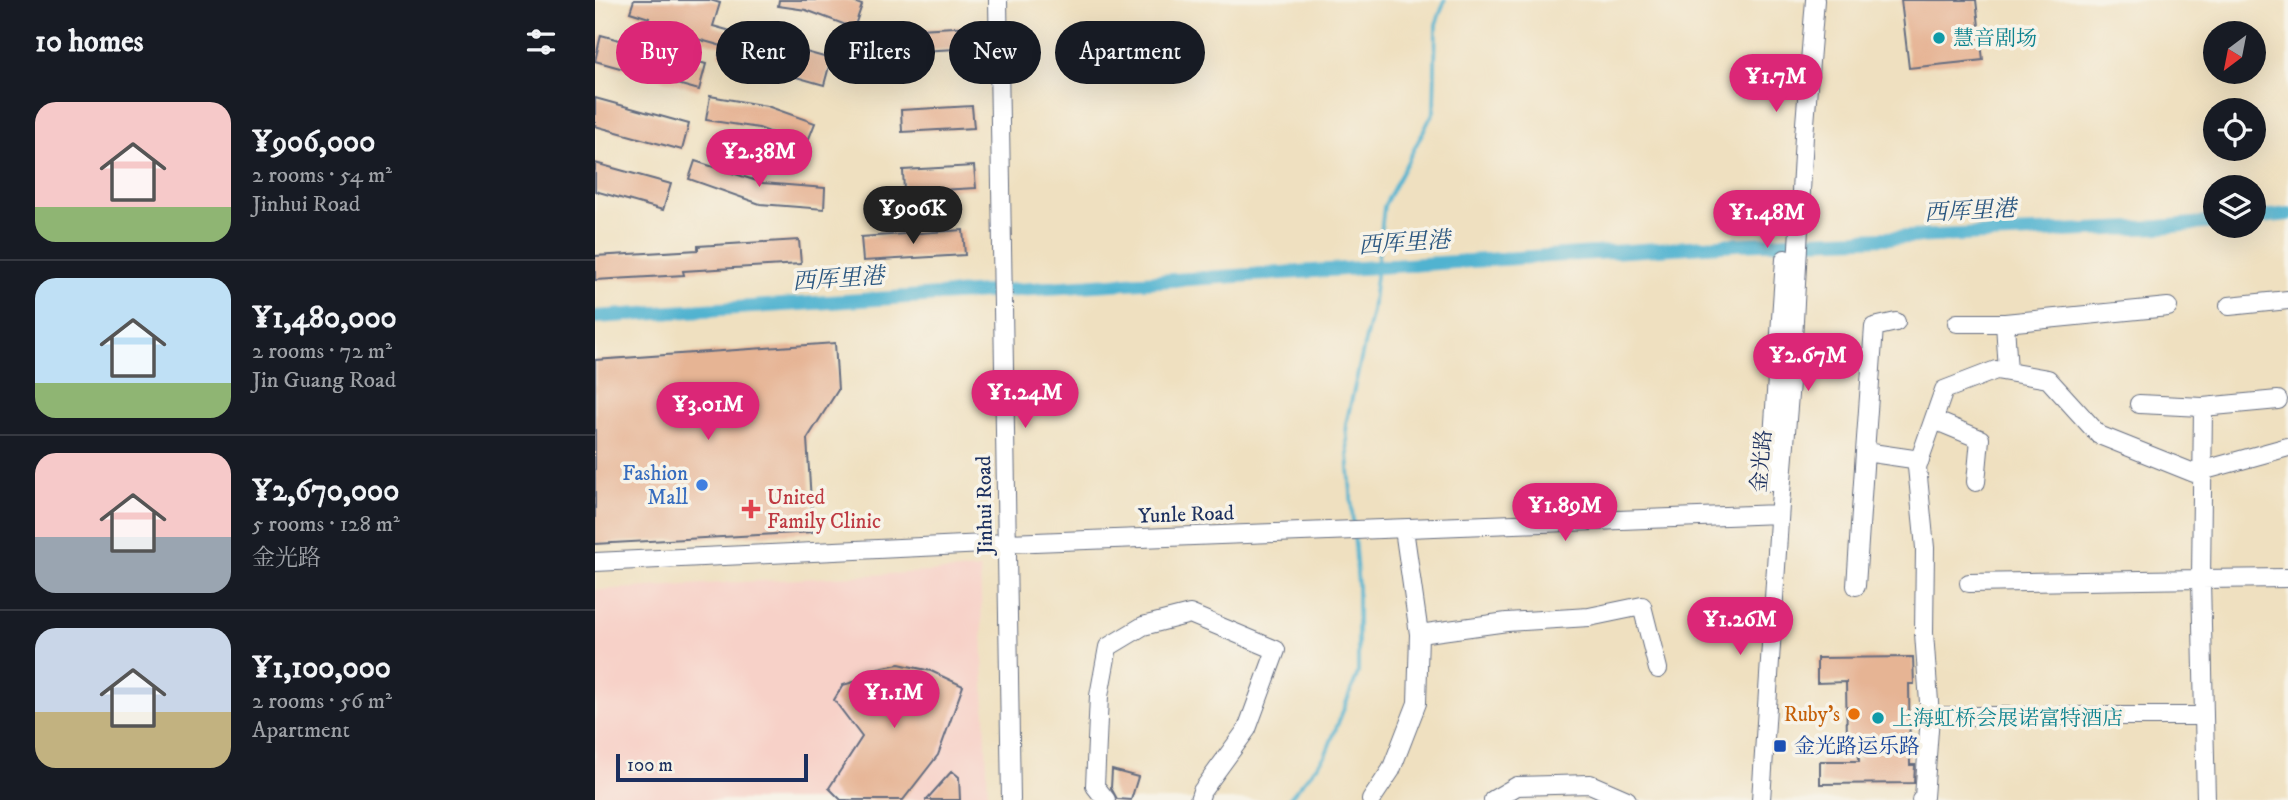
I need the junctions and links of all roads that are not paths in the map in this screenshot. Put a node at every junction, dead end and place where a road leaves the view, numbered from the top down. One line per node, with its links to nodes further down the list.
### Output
1 (998, 0): 23 (street, Jinhui Road)
2 (1804, 0): 4 (street)
3 (1815, 0): 4 (street)
4 (1791, 271): 21 (street)
5 (2288, 300): 6 (street)
6 (2229, 306)
7 (2168, 307): 10 (street)
8 (1896, 323): 17 (street)
9 (1957, 323): 10 (street)
10 (2005, 323): 11 (street)
11 (2008, 372): 15 (street); 19 (street)
12 (2278, 400): 14 (street)
13 (2139, 404): 14 (street)
14 (2203, 407): 19 (street)
15 (1934, 420): 18 (street); 20 (street)
16 (2288, 447): 19 (street)
17 (1865, 452): 18 (street); 28 (street)
18 (1920, 460): 31 (street)
19 (2202, 471): 26 (street)
20 (1976, 482)
21 (1773, 515): 22 (street, Yunle Road); 39 (street); 40 (street, 金光路)
22 (1404, 529): 23 (street, Yunle Road); 29 (street)
23 (1007, 543): 24 (street, Yunle Road); 33 (street, Jinhui Road)
24 (595, 562)
25 (2288, 578): 26 (street)
26 (2201, 579): 27 (street); 32 (street)
27 (1969, 583)
28 (1856, 586)
29 (1419, 634): 30 (street); 36 (street)
30 (1658, 669)
31 (1930, 716): 32 (street); 41 (street)
32 (2204, 716): 42 (street)
33 (1011, 800)
34 (1105, 800): 35 (street)
35 (1199, 800)
36 (1371, 800)
37 (1493, 800): 38 (street)
38 (1627, 800)
39 (1751, 800)
40 (1761, 800)
41 (1921, 800)
42 (2206, 800)

